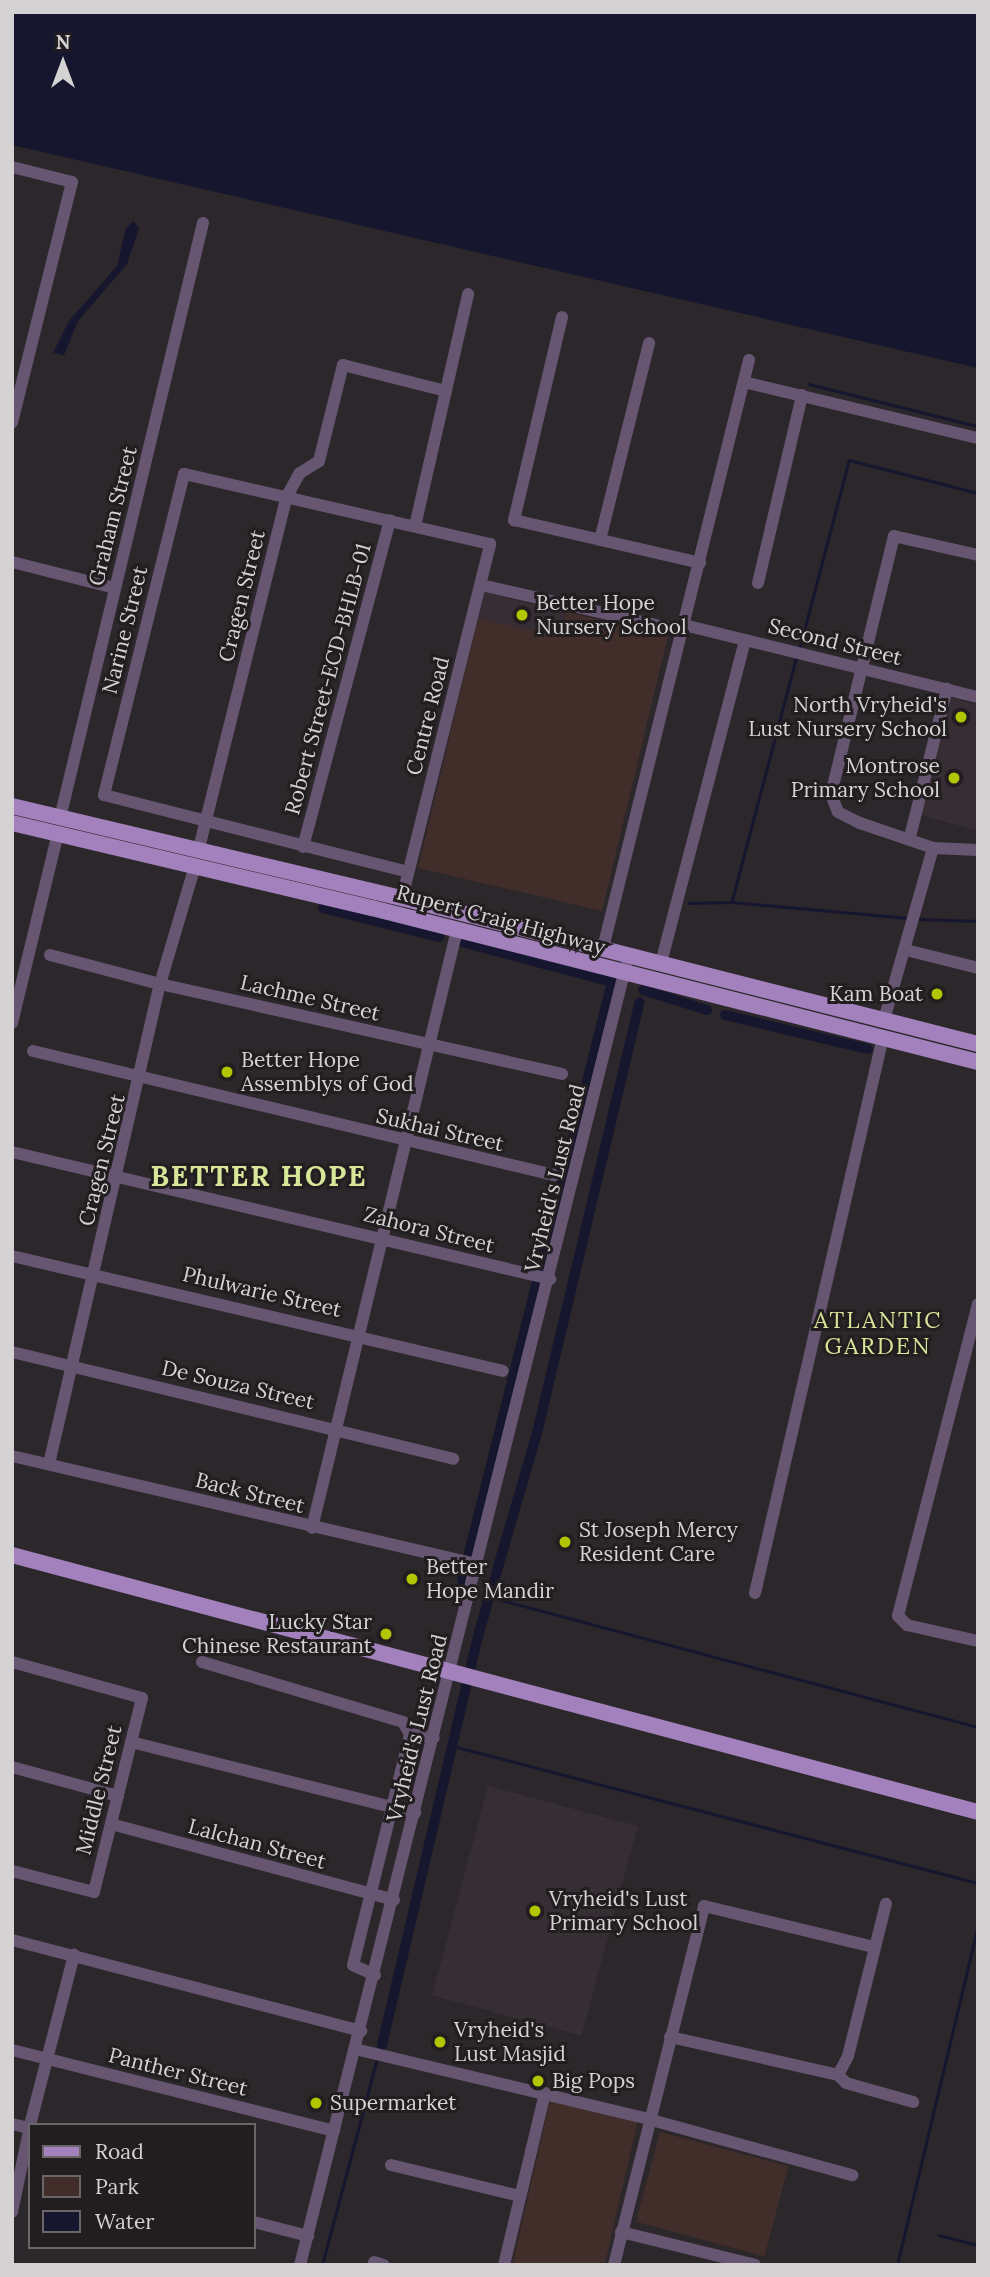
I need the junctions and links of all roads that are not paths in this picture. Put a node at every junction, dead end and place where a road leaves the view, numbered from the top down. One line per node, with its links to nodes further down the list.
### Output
1 (12, 167): 10 (street)
2 (203, 223): 21 (street, Graham Street)
3 (468, 294): 8 (street)
4 (562, 317): 15 (street)
5 (649, 343): 15 (street)
6 (749, 360): 7 (street)
7 (744, 382): 9 (street); 18 (street)
8 (446, 391): 12 (street, Cragen Street); 14 (street)
9 (802, 394): 11 (street); 19 (street)
10 (12, 423)
11 (978, 438)
12 (287, 496): 13 (street); 28 (street, Cragen Street); 28 (street, Narine Street)
13 (390, 520): 14 (street); 32 (street, Robert Street-ECD-BHLB-01)
14 (415, 526): 20 (street, Centre Road)
15 (600, 540): 18 (street)
16 (978, 555): 24 (street)
17 (12, 562): 21 (street)
18 (699, 563): 22 (street)
19 (758, 583)
20 (481, 585): 22 (street, Second Street); 37 (street, Centre Road)
21 (115, 588): 30 (street, Graham Street)
22 (683, 628): 23 (street, Second Street); 40 (street)
23 (745, 640): 24 (street, Second Street); 44 (street)
24 (861, 668): 25 (street, Second Street); 31 (street)
25 (947, 690): 26 (street, Second Street); 31 (street)
26 (978, 697)
27 (12, 806): 30 (main road, Rupert Craig Highway)
28 (204, 821): 32 (street); 33 (street, Cragen Street)
29 (12, 822): 30 (main road, Rupert Craig Highway)
30 (59, 826): 33 (main road, Rupert Craig Highway); 36 (main road, Rupert Craig Highway); 49 (street, Graham Street)
31 (910, 837): 34 (street)
32 (303, 847): 37 (street)
33 (199, 848): 38 (main road, Rupert Craig Highway)
34 (933, 848): 35 (street); 41 (street)
35 (978, 850)
36 (195, 866): 39 (main road, Rupert Craig Highway); 47 (street, Cragen Street)
37 (405, 871): 38 (street, Centre Road)
38 (402, 898): 40 (main road, Rupert Craig Highway)
39 (457, 930): 46 (main road, Rupert Craig Highway); 51 (street)
40 (603, 948): 42 (main road, Rupert Craig Highway)
41 (906, 950): 45 (street); 48 (street)
42 (629, 954): 44 (main road, Rupert Craig Highway); 46 (street, Vryheid's Lust Road)
43 (50, 955): 47 (street, Lachme Street)
44 (661, 963): 48 (main road, Rupert Craig Highway)
45 (978, 968)
46 (624, 974): 50 (main road, Rupert Craig Highway); 64 (street, Vryheid's Lust Road)
47 (160, 985): 51 (street, Lachme Street); 56 (street, Cragen Street)
48 (884, 1020): 52 (main road, Rupert Craig Highway)
49 (12, 1023)
50 (883, 1037): 54 (main road, Rupert Craig Highway); 77 (street)
51 (429, 1044): 55 (street, Lachme Street); 57 (street)
52 (978, 1044)
53 (33, 1051): 56 (street, Sukhai Street)
54 (978, 1062)
55 (562, 1074)
56 (141, 1078): 57 (street, Sukhai Street); 60 (street, Cragen Street)
57 (406, 1142): 59 (street, Sukhai Street); 61 (street)
58 (12, 1152): 60 (street, Zahora Street)
59 (554, 1175)
60 (119, 1176): 61 (street, Zahora Street); 63 (street, Cragen Street)
61 (384, 1238): 64 (street, Zahora Street); 66 (street)
62 (12, 1256): 63 (street, Phulwarie Street)
63 (94, 1272): 66 (street, Phulwarie Street); 68 (street, Cragen Street)
64 (548, 1279): 76 (street, Vryheid's Lust Road)
65 (978, 1304): 78 (street)
66 (361, 1335): 69 (street, Phulwarie Street); 70 (street)
67 (12, 1352): 68 (street, De Souza Street)
68 (71, 1366): 70 (street, De Souza Street); 73 (street, Cragen Street)
69 (503, 1371)
70 (338, 1428): 72 (street, De Souza Street); 74 (street)
71 (12, 1456): 73 (street, Back Street)
72 (453, 1458)
73 (48, 1464): 74 (street, Back Street)
74 (312, 1528): 76 (street, Back Street)
75 (12, 1555): 81 (main road)
76 (476, 1565): 81 (street, Vryheid's Lust Road)
77 (755, 1593)
78 (978, 1641)
79 (12, 1662): 84 (street, Middle Street)
80 (202, 1662): 82 (street)
81 (463, 1674): 83 (street, Vryheid's Lust Road); 88 (main road)
82 (410, 1734): 83 (street); 87 (street)
83 (434, 1738): 89 (street, Vryheid's Lust Road)
84 (131, 1742): 86 (street, Middle Street); 87 (street)
85 (12, 1767): 86 (street)
86 (118, 1796): 90 (street, Middle Street)
87 (393, 1808): 89 (street); 92 (street)
88 (978, 1812)
89 (415, 1813): 93 (street, Vryheid's Lust Road)
90 (111, 1825): 91 (street, Middle Street); 92 (street, Lalchan Street)
91 (12, 1871)
92 (369, 1895): 93 (street, Lalchan Street); 98 (street)
93 (394, 1900): 98 (street, Vryheid's Lust Road)
94 (886, 1904): 96 (street)
95 (12, 1940): 97 (street)
96 (873, 1947): 100 (street); 104 (street)
97 (74, 1955): 99 (street); 103 (street)
98 (375, 1975): 99 (street, Vryheid's Lust Road)
99 (361, 2031): 101 (street, Vryheid's Lust Road)
100 (670, 2037): 104 (street); 107 (street)
101 (355, 2049): 105 (street); 109 (street, Vryheid's Lust Road)
102 (12, 2050): 103 (street, Panther Street)
103 (47, 2059): 108 (street); 109 (street, Panther Street)
104 (838, 2075): 106 (street)
105 (545, 2093): 107 (street); 113 (street)
106 (913, 2102)
107 (648, 2119): 112 (street); 116 (street)
108 (31, 2123)
109 (334, 2131): 117 (street, Vryheid's Lust Road)
110 (391, 2165): 113 (street)
111 (27, 2166): 114 (street)
112 (852, 2175)
113 (520, 2196): 119 (street)
114 (12, 2212)
115 (256, 2223): 117 (street)
116 (621, 2232): 120 (street); 121 (street)
117 (308, 2236): 118 (street, Vryheid's Lust Road)
118 (300, 2265)
119 (503, 2265)
120 (614, 2265)
121 (755, 2265)

